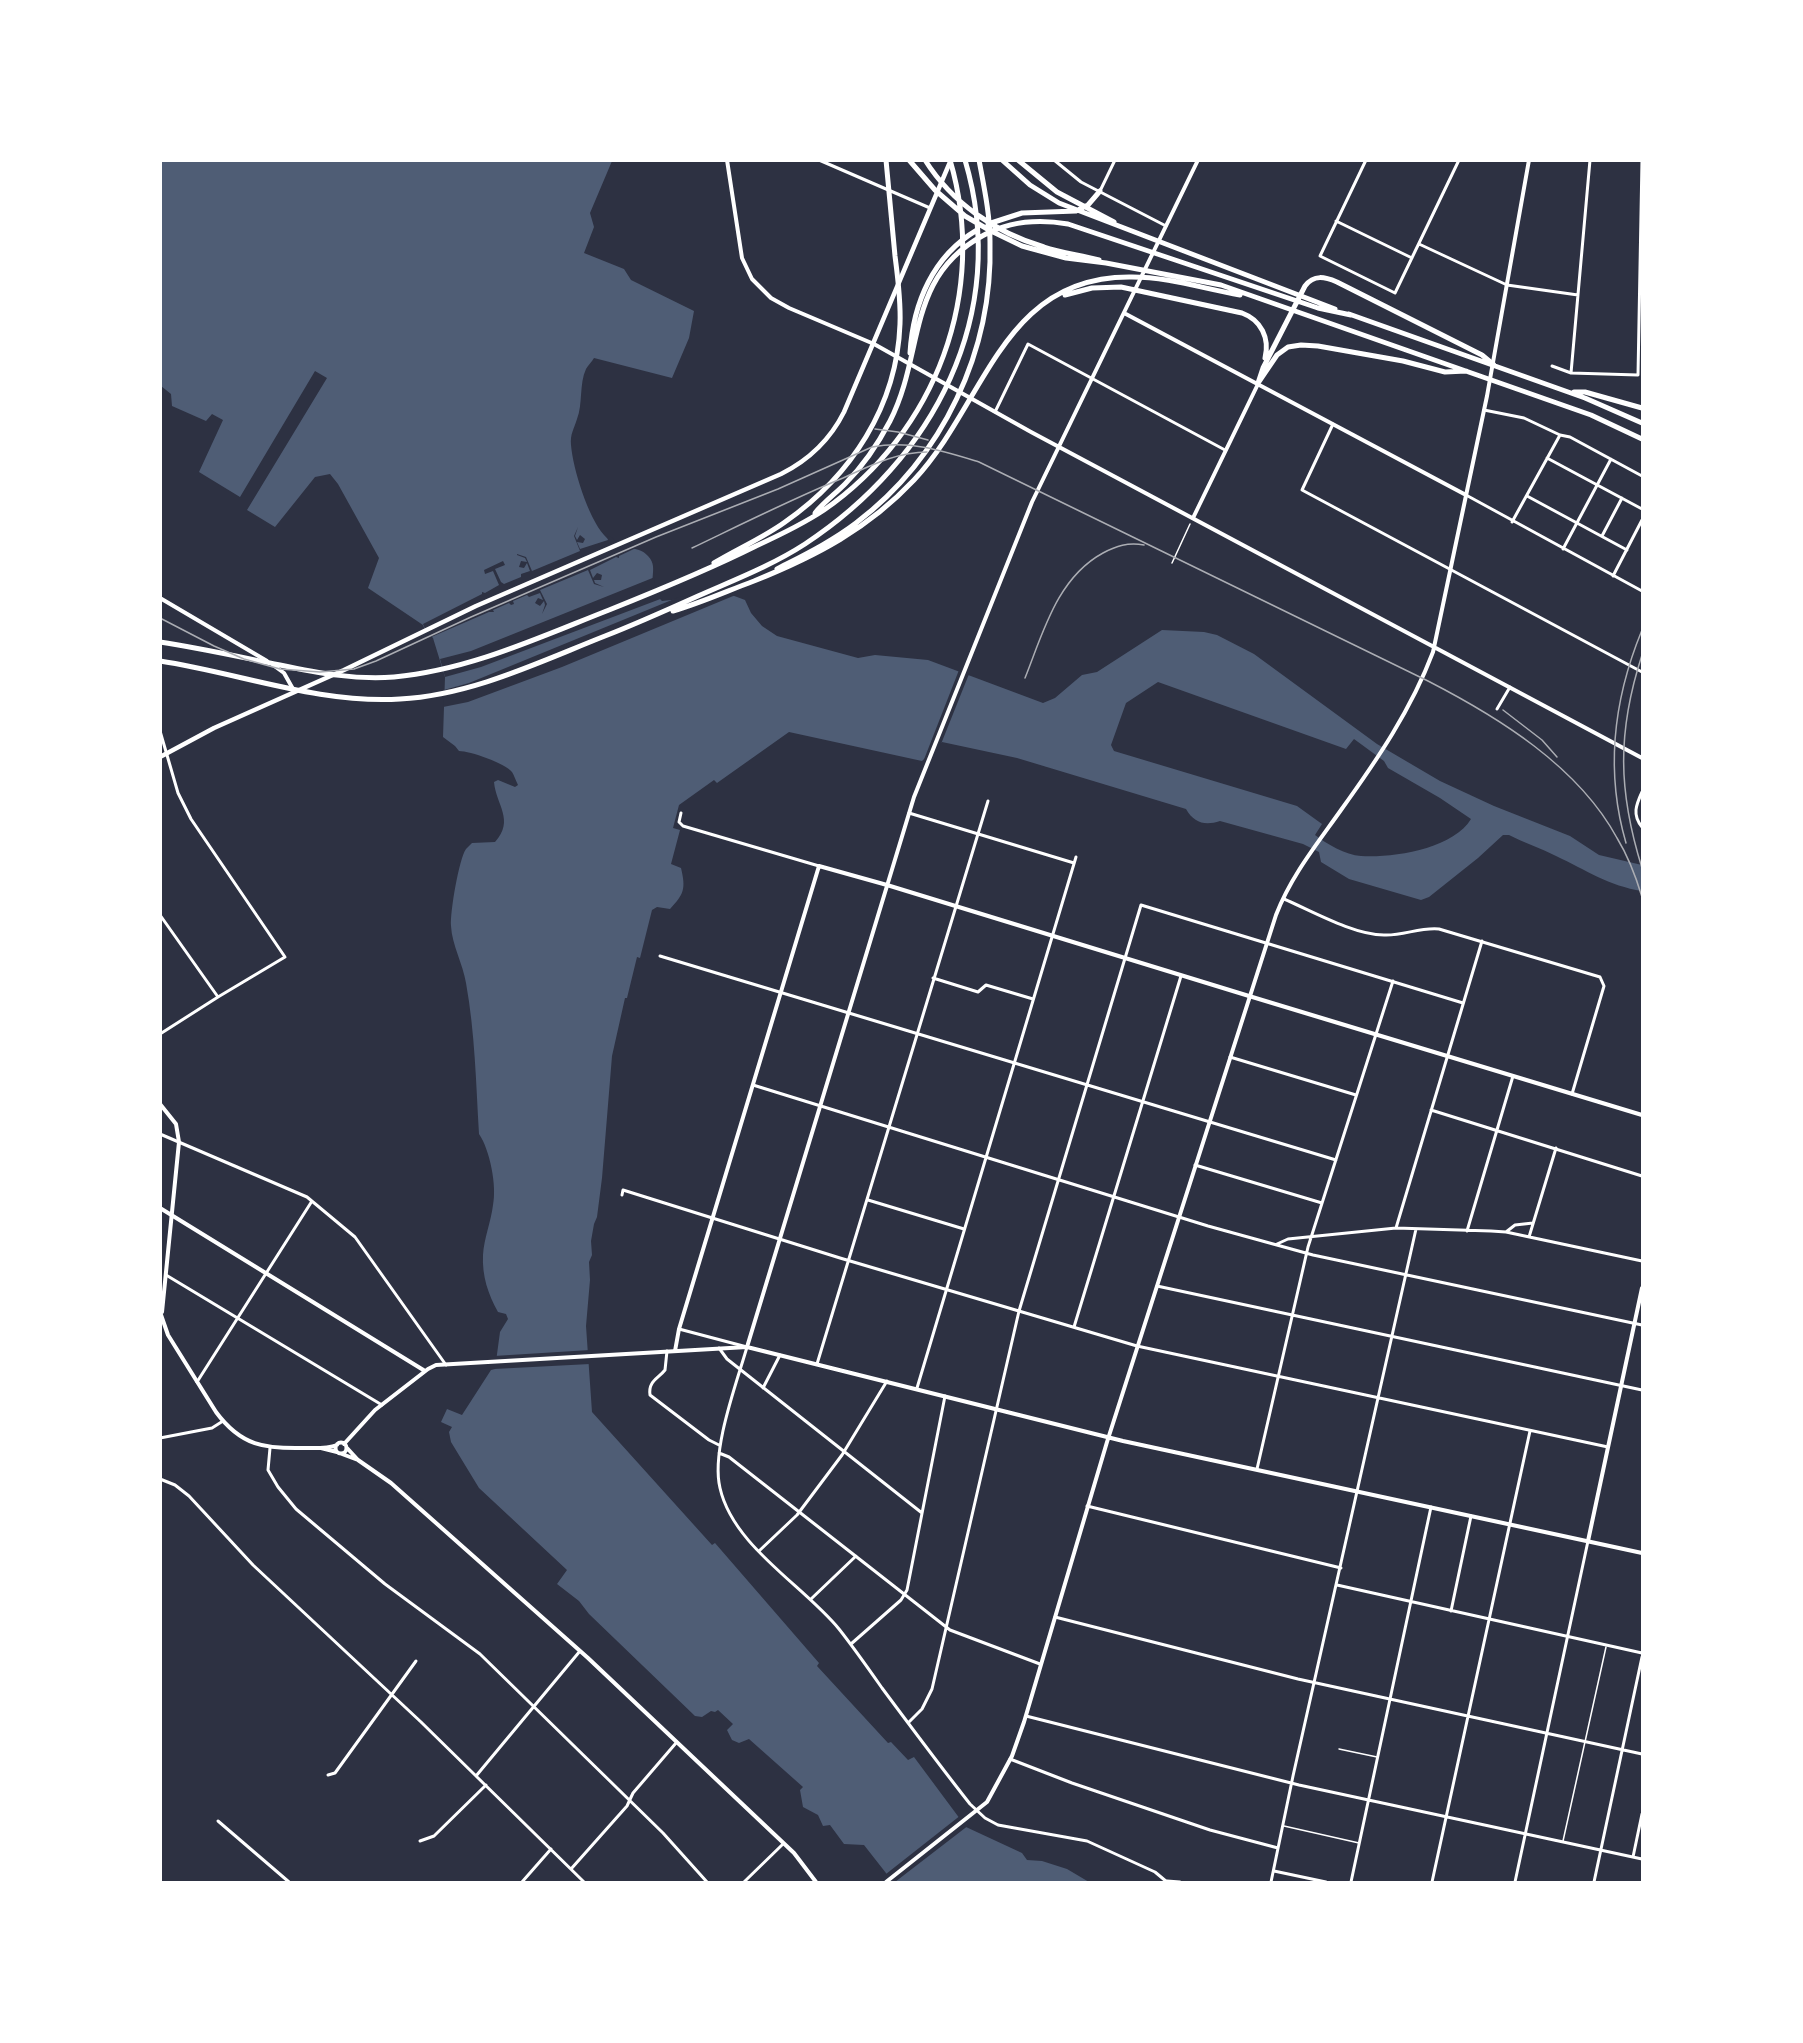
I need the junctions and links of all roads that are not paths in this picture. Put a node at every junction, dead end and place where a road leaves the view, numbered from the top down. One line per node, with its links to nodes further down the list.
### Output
1 (728, 160): 34 (main road)
2 (819, 160): 20 (street)
3 (886, 160): 73 (highway)
4 (909, 160): 25 (highway)
5 (926, 160): 25 (highway)
6 (951, 160): 20 (main road); 62 (highway)
7 (965, 160): 77 (highway)
8 (979, 160): 74 (highway)
9 (1002, 160): 21 (highway)
10 (1018, 160): 21 (highway)
11 (1054, 160): 19 (street)
12 (1116, 160): 19 (street)
13 (1198, 160): 23 (main road)
14 (1366, 160): 22 (street)
15 (1459, 160): 24 (street)
16 (1529, 160): 27 (main road)
17 (1590, 160): 28 (street)
18 (1642, 160): 33 (street)
19 (1100, 191): 23 (street); 35 (highway)
20 (930, 208): 34 (main road)
21 (1105, 220): 29 (highway)
22 (1336, 221): 26 (street); 26 (street)
23 (1167, 226): 32 (main road)
24 (1419, 244): 26 (street); 27 (street)
25 (1040, 249): 30 (highway)
26 (1412, 258)
27 (1507, 285): 28 (street); 45 (main road)
28 (1578, 295): 40 (street)
29 (1293, 296): 35 (highway); 36 (highway)
30 (1254, 297): 31 (highway); 39 (highway)
31 (1044, 303): 38 (highway); 74 (highway)
32 (1124, 313): 41 (main road); 42 (main road)
33 (1641, 334): 40 (street)
34 (874, 344): 46 (main road); 83 (main road)
35 (912, 345): 62 (highway)
36 (1486, 360): 38 (highway); 43 (highway)
37 (1552, 366): 40 (street)
38 (1263, 368): 42 (highway)
39 (1467, 371): 42 (highway); 50 (highway)
40 (1571, 373)
41 (1092, 379): 46 (street); 51 (main road); 52 (street)
42 (1258, 383): 48 (main road); 52 (main road)
43 (1569, 392): 44 (highway); 47 (highway)
44 (1642, 408)
45 (1484, 410): 49 (street); 57 (main road)
46 (995, 412): 51 (main road)
47 (1642, 423)
48 (1333, 424): 57 (main road); 71 (street)
49 (1560, 435): 53 (street); 54 (street)
50 (1642, 439)
51 (1059, 447): 61 (main road); 92 (main road)
52 (1225, 450): 61 (main road)
53 (1547, 458): 56 (street); 58 (street)
54 (1611, 459): 55 (street); 56 (street)
55 (1642, 476)
56 (1597, 485): 59 (street); 65 (street)
57 (1466, 495): 64 (street); 71 (main road)
58 (1527, 495): 64 (street); 65 (street)
59 (1622, 498): 60 (street); 67 (street)
60 (1642, 509)
61 (1193, 518): 66 (street); 79 (main road)
62 (810, 519): 73 (highway)
63 (1642, 520): 69 (street)
64 (1512, 522): 68 (street)
65 (1577, 523): 67 (street); 68 (street)
66 (1190, 524): 70 (lane)
67 (1602, 536): 69 (street)
68 (1563, 549): 72 (street)
69 (1627, 550): 72 (street)
70 (1172, 563)
71 (1451, 570): 79 (main road); 81 (street)
72 (1613, 576): 75 (street)
73 (689, 577): 78 (highway)
74 (754, 580): 77 (highway)
75 (1642, 591)
76 (160, 598): 83 (main road)
77 (658, 615): 80 (highway)
78 (160, 642)
79 (1434, 647): 82 (main road); 99 (main road)
80 (160, 661)
81 (1642, 672)
82 (1510, 687): 84 (street); 88 (main road)
83 (295, 692): 86 (main road)
84 (1497, 709)
85 (160, 731): 86 (street)
86 (167, 753): 87 (main road); 112 (street)
87 (160, 758)
88 (1642, 758)
89 (1642, 792): 93 (street)
90 (988, 801): 94 (street)
91 (681, 813): 97 (street)
92 (909, 813): 94 (street); 98 (main road)
93 (1642, 827)
94 (978, 834): 96 (street); 100 (street)
95 (1076, 856): 96 (street)
96 (1074, 863): 102 (street)
97 (819, 866): 98 (main road); 110 (main road)
98 (887, 885): 100 (main road); 115 (main road)
99 (1283, 898): 103 (street); 104 (main road)
100 (955, 907): 102 (main road); 108 (street)
101 (160, 915): 112 (street)
102 (1052, 937): 106 (main road); 113 (street)
103 (1482, 941): 114 (street); 125 (street)
104 (1267, 943): 106 (street); 109 (street); 111 (main road)
105 (660, 956): 110 (street)
106 (1125, 958): 107 (main road); 124 (street)
107 (1181, 976): 111 (main road); 127 (street)
108 (933, 978): 113 (street); 117 (street)
109 (1393, 981): 114 (street); 118 (street)
110 (781, 993): 115 (street); 123 (main road)
111 (1249, 996): 118 (main road); 120 (main road)
112 (219, 997): 116 (street)
113 (1033, 999): 121 (street)
114 (1463, 1002): 119 (street)
115 (848, 1013): 117 (street); 129 (main road)
116 (160, 1034)
117 (917, 1034): 121 (street); 133 (street)
118 (1375, 1034): 119 (main road); 126 (street)
119 (1447, 1056): 122 (main road); 130 (street)
120 (1230, 1057): 126 (street); 132 (main road)
121 (1014, 1064): 124 (street); 138 (street)
122 (1513, 1076): 125 (main road); 134 (street)
123 (753, 1085): 129 (street); 151 (main road)
124 (1086, 1085): 127 (street); 142 (street)
125 (1572, 1094): 131 (main road)
126 (1356, 1095): 139 (street)
127 (1143, 1102): 132 (street); 144 (street)
128 (160, 1104): 136 (main road)
129 (820, 1105): 133 (street); 160 (main road)
130 (1431, 1110): 134 (street); 153 (street)
131 (1642, 1115)
132 (1209, 1122): 139 (street); 140 (main road)
133 (889, 1126): 138 (street); 145 (street)
134 (1497, 1130): 137 (street); 156 (street)
135 (160, 1134): 136 (street)
136 (179, 1142): 146 (street); 149 (main road)
137 (1556, 1148): 141 (street); 152 (street)
138 (986, 1157): 142 (street); 154 (street)
139 (1336, 1160): 147 (street)
140 (1195, 1165): 147 (street); 150 (main road)
141 (1642, 1176)
142 (1058, 1179): 144 (street); 171 (street)
143 (622, 1195): 151 (street)
144 (1115, 1197): 150 (street); 177 (street)
145 (867, 1199): 154 (street); 163 (street)
146 (312, 1200): 165 (street); 187 (street)
147 (1322, 1203): 158 (street)
148 (160, 1208): 149 (main road)
149 (172, 1214): 165 (main road); 166 (main road)
150 (1179, 1216): 161 (street); 168 (main road)
151 (712, 1218): 160 (street); 178 (main road)
152 (1533, 1223): 157 (street); 159 (street)
153 (1396, 1228): 155 (street); 158 (street)
154 (964, 1229): 170 (street)
155 (1416, 1229): 156 (street); 167 (street)
156 (1467, 1231): 157 (street)
157 (1506, 1232): 159 (street)
158 (1311, 1236): 161 (street); 162 (street)
159 (1529, 1237): 164 (street)
160 (780, 1239): 163 (street); 181 (main road)
161 (1276, 1245): 162 (street)
162 (1306, 1253): 167 (street); 173 (street)
163 (848, 1260): 170 (street); 186 (street)
164 (1642, 1261)
165 (266, 1273): 174 (street); 189 (main road)
166 (165, 1275): 172 (main road); 174 (street)
167 (1407, 1275): 175 (street); 179 (street)
168 (1156, 1286): 173 (street); 180 (main road)
169 (1642, 1288): 175 (main road)
170 (945, 1289): 171 (street); 195 (street)
171 (1019, 1311): 177 (street); 200 (street)
172 (161, 1312): 192 (main road)
173 (1292, 1315): 179 (street); 190 (street)
174 (239, 1317): 192 (street); 199 (street)
175 (1635, 1324): 176 (street); 193 (main road)
176 (1642, 1325)
177 (1074, 1327): 180 (street)
178 (679, 1329): 181 (street); 183 (main road)
179 (1392, 1337): 193 (street); 198 (street)
180 (1137, 1346): 190 (street); 203 (main road)
181 (747, 1347): 182 (main road); 185 (main road); 188 (street)
182 (719, 1348): 183 (main road); 188 (street)
183 (675, 1351): 184 (main road)
184 (667, 1352): 187 (main road); 206 (street)
185 (780, 1355): 186 (main road); 194 (street)
186 (817, 1364): 191 (main road)
187 (446, 1365): 189 (main road)
188 (741, 1370): 194 (street); 206 (street)
189 (425, 1371): 199 (main road)
190 (1278, 1376): 198 (street); 215 (street)
191 (887, 1381): 195 (main road); 211 (street)
192 (197, 1382): 201 (main road)
193 (1622, 1385): 196 (street); 208 (main road)
194 (764, 1388): 211 (street)
195 (917, 1388): 197 (main road)
196 (1642, 1390)
197 (945, 1396): 200 (main road); 221 (street)
198 (1379, 1398): 202 (street); 217 (street)
199 (382, 1405): 207 (main road)
200 (997, 1408): 203 (main road); 236 (street)
201 (223, 1421): 204 (street); 209 (main road)
202 (1530, 1431): 208 (street); 223 (street)
203 (1108, 1437): 215 (main road); 218 (main road)
204 (160, 1438)
205 (337, 1445): 207 (main road); 210 (main road); 212 (main road)
206 (720, 1445): 213 (street)
207 (346, 1446): 212 (main road); 214 (main road)
208 (1608, 1447): 224 (main road)
209 (270, 1448): 210 (main road); 247 (street)
210 (321, 1448): 212 (main road)
211 (845, 1452): 220 (street); 221 (street)
212 (340, 1453): 214 (main road)
213 (719, 1453): 220 (street); 225 (street)
214 (358, 1460): 240 (main road)
215 (1257, 1469): 217 (main road)
216 (160, 1479): 245 (street)
217 (1358, 1491): 219 (main road); 228 (street)
218 (1087, 1506): 228 (street); 234 (main road)
219 (1431, 1507): 222 (main road); 232 (street)
220 (799, 1511): 225 (street); 227 (street)
221 (922, 1513): 230 (street)
222 (1471, 1515): 223 (main road); 233 (street)
223 (1510, 1524): 224 (main road); 235 (street)
224 (1588, 1541): 226 (main road); 237 (street)
225 (759, 1551): 231 (street)
226 (1642, 1553)
227 (856, 1556): 230 (street); 231 (street)
228 (1341, 1568): 229 (street)
229 (1337, 1585): 232 (street); 244 (street)
230 (905, 1594): 236 (street); 238 (street)
231 (811, 1599): 238 (street)
232 (1411, 1602): 233 (street); 246 (street)
233 (1450, 1611): 235 (street)
234 (1055, 1617): 243 (main road); 244 (street)
235 (1490, 1619): 237 (street); 249 (street)
236 (947, 1627): 243 (street); 250 (street)
237 (1568, 1636): 239 (street); 251 (street)
238 (851, 1644): 250 (street)
239 (1607, 1645): 241 (street); 252 (lane)
240 (580, 1651): 247 (street); 253 (main road)
241 (1642, 1655): 255 (street)
242 (416, 1661): 245 (street)
243 (1041, 1664): 248 (main road)
244 (1314, 1683): 246 (street); 261 (street)
245 (392, 1695): 259 (street); 260 (street)
246 (1390, 1699): 249 (street); 257 (street)
247 (534, 1705): 260 (street); 263 (street)
248 (1026, 1716): 258 (main road); 261 (street)
249 (1468, 1716): 251 (street); 267 (street)
250 (908, 1723): 265 (street)
251 (1547, 1734): 252 (street); 270 (street)
252 (1585, 1742): 255 (street); 272 (lane)
253 (676, 1743): 263 (street); 273 (main road)
254 (1339, 1749): 257 (lane)
255 (1623, 1750): 256 (street); 277 (street)
256 (1642, 1755)
257 (1377, 1758): 264 (street)
258 (1010, 1759): 265 (main road); 275 (street)
259 (328, 1775)
260 (476, 1776): 262 (street)
261 (1292, 1783): 264 (street); 269 (street)
262 (486, 1785): 271 (street); 276 (street)
263 (630, 1800): 280 (street); 286 (street)
264 (1368, 1800): 267 (street); 274 (street)
265 (977, 1811): 282 (main road); 289 (street)
266 (1642, 1814): 278 (street)
267 (1446, 1817): 270 (street); 294 (street)
268 (218, 1821): 283 (street)
269 (1283, 1826): 274 (lane); 275 (street)
270 (1525, 1834): 272 (street); 295 (street)
271 (420, 1841)
272 (1563, 1842): 277 (street)
273 (784, 1843): 287 (street); 288 (main road)
274 (1359, 1843): 293 (street)
275 (1278, 1848): 281 (street)
276 (551, 1849): 280 (street); 284 (street)
277 (1601, 1850): 278 (street); 296 (street)
278 (1633, 1857): 279 (street)
279 (1642, 1859)
280 (571, 1869): 285 (street)
281 (1274, 1871): 291 (street); 292 (street)
282 (888, 1881)
283 (290, 1882)
284 (522, 1882)
285 (584, 1882)
286 (707, 1882)
287 (744, 1882)
288 (816, 1882)
289 (1167, 1882): 290 (street)
290 (1180, 1882)
291 (1271, 1882)
292 (1326, 1882)
293 (1351, 1882)
294 (1432, 1882)
295 (1515, 1882)
296 (1594, 1882)

